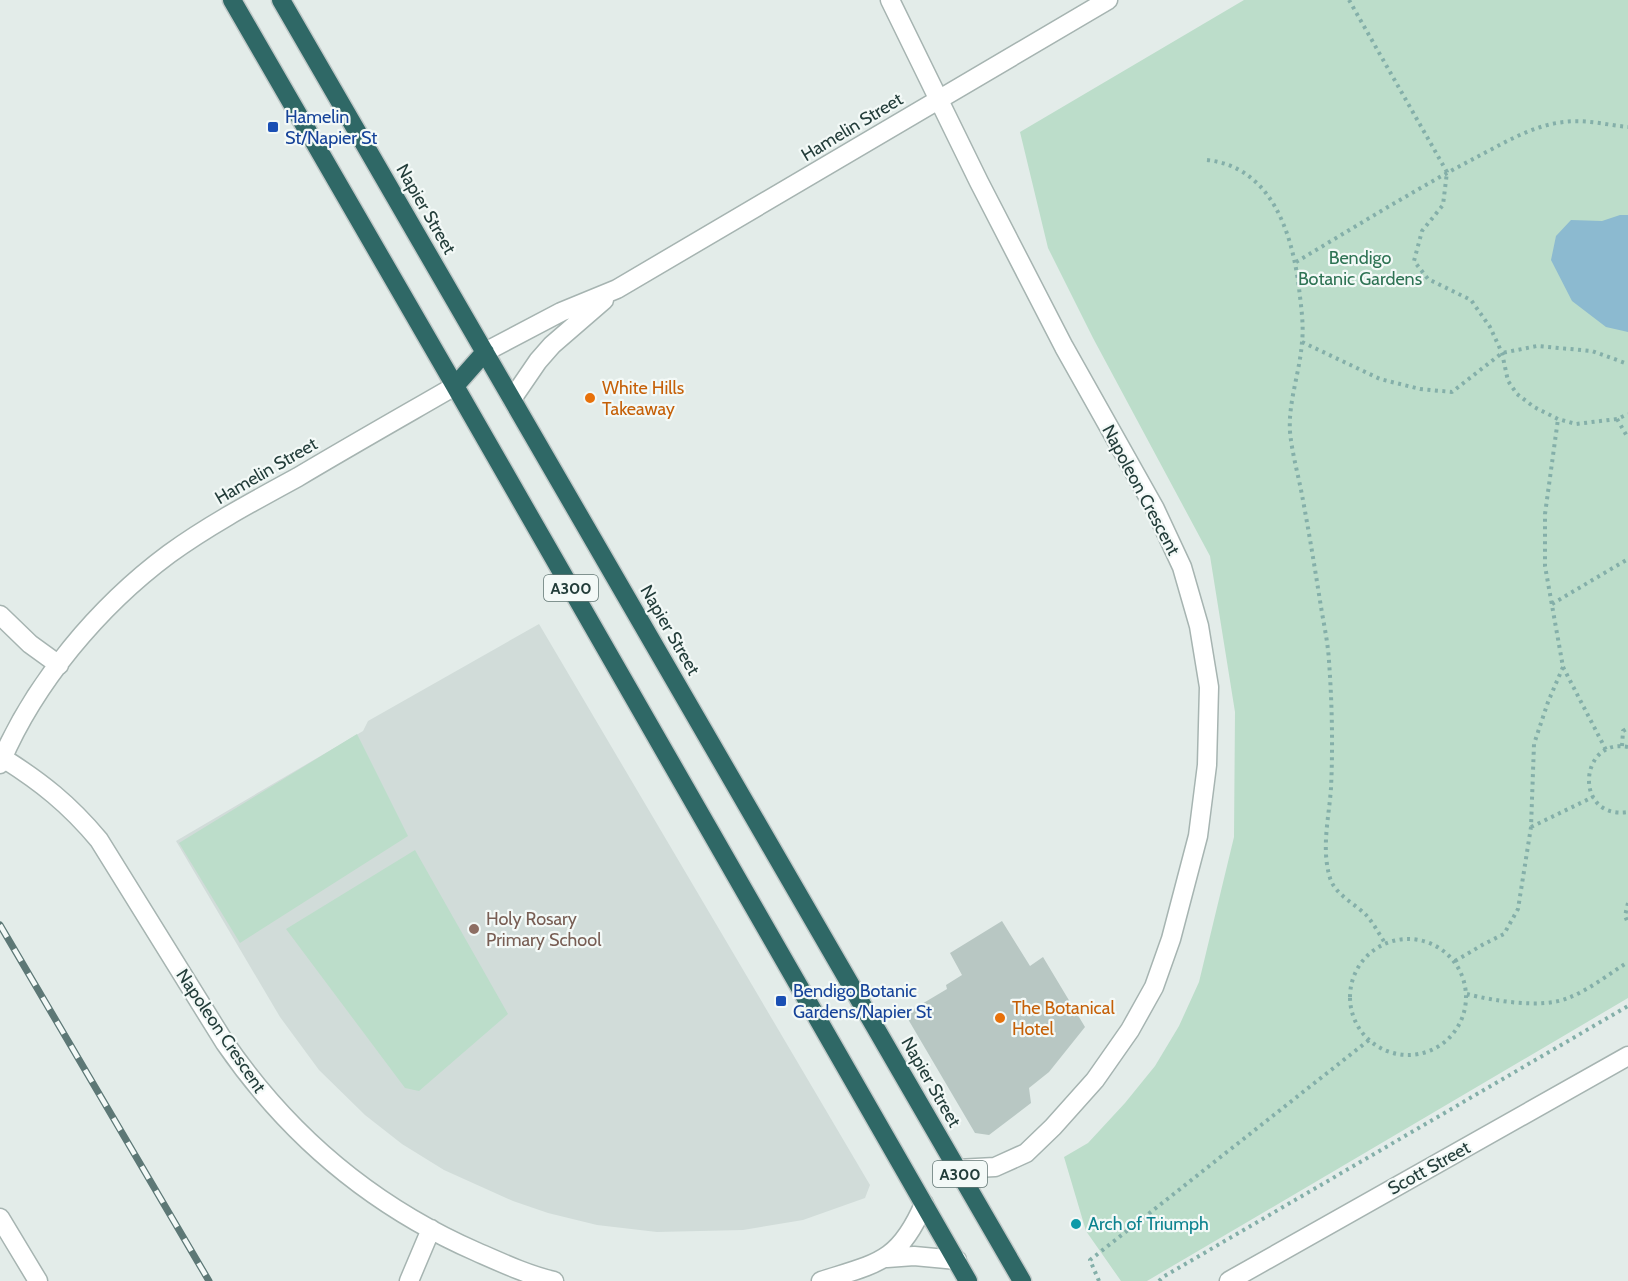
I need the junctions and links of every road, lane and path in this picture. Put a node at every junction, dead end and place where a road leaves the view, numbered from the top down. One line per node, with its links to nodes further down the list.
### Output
1 (232, 0): 16 (highway, A300)
2 (281, 0): 13 (highway, Napier Street / A300)
3 (890, 0): 6 (street, Napoleon Crescent)
4 (1108, 0): 6 (street, Hamelin Street)
5 (1349, 0): 9 (path)
6 (938, 100): 11 (street, Hamelin Street); 44 (street, Napoleon Crescent)
7 (1628, 127): 9 (path)
8 (1206, 160): 10 (path)
9 (1447, 172): 10 (path); 14 (path)
10 (1296, 262): 12 (path)
11 (617, 289): 13 (street, Hamelin Street); 17 (street, Hamelin Street)
12 (1302, 342): 14 (path); 37 (path)
13 (485, 352): 16 (highway, Hamelin Street); 17 (highway, Napier Street / A300)
14 (1502, 353): 15 (path); 20 (path)
15 (1628, 364)
16 (455, 386): 25 (street, Hamelin Street); 45 (highway, A300)
17 (512, 399): 44 (highway, Napier Street / A300)
18 (1628, 414): 19 (path)
19 (1617, 418): 20 (path); 21 (path)
20 (1558, 419): 23 (path)
21 (1628, 438)
22 (1628, 559): 23 (path)
23 (1552, 604): 26 (path)
24 (0, 615): 25 (street)
25 (59, 665): 31 (street, Hamelin Street)
26 (1563, 667): 30 (path); 34 (path)
27 (1628, 728): 28 (path)
28 (1622, 746): 29 (path); 30 (path)
29 (1628, 747)
30 (1606, 750): 32 (path)
31 (1, 761): 47 (street, Napoleon Crescent)
32 (1593, 797): 33 (path); 34 (path)
33 (1628, 812)
34 (1531, 827): 38 (path)
35 (1628, 903): 36 (path)
36 (1628, 923)
37 (1385, 943): 38 (path); 42 (path)
38 (1455, 961): 40 (path)
39 (1628, 962): 40 (path)
40 (1467, 994): 42 (path)
41 (1628, 1006): 57 (path)
42 (1369, 1040): 56 (path)
43 (1628, 1056): 58 (street, Scott Street)
44 (957, 1169): 55 (highway, Napier Street / A300)
45 (924, 1204): 48 (street); 49 (highway, A300)
46 (0, 1218): 50 (street)
47 (431, 1229): 51 (street); 52 (street, Napoleon Crescent)
48 (887, 1258): 49 (street); 53 (street)
49 (957, 1260): 54 (highway, A300)
50 (38, 1281)
51 (409, 1281)
52 (554, 1281)
53 (821, 1281)
54 (968, 1281)
55 (1022, 1281)
56 (1099, 1281)
57 (1159, 1281)
58 (1229, 1281)

